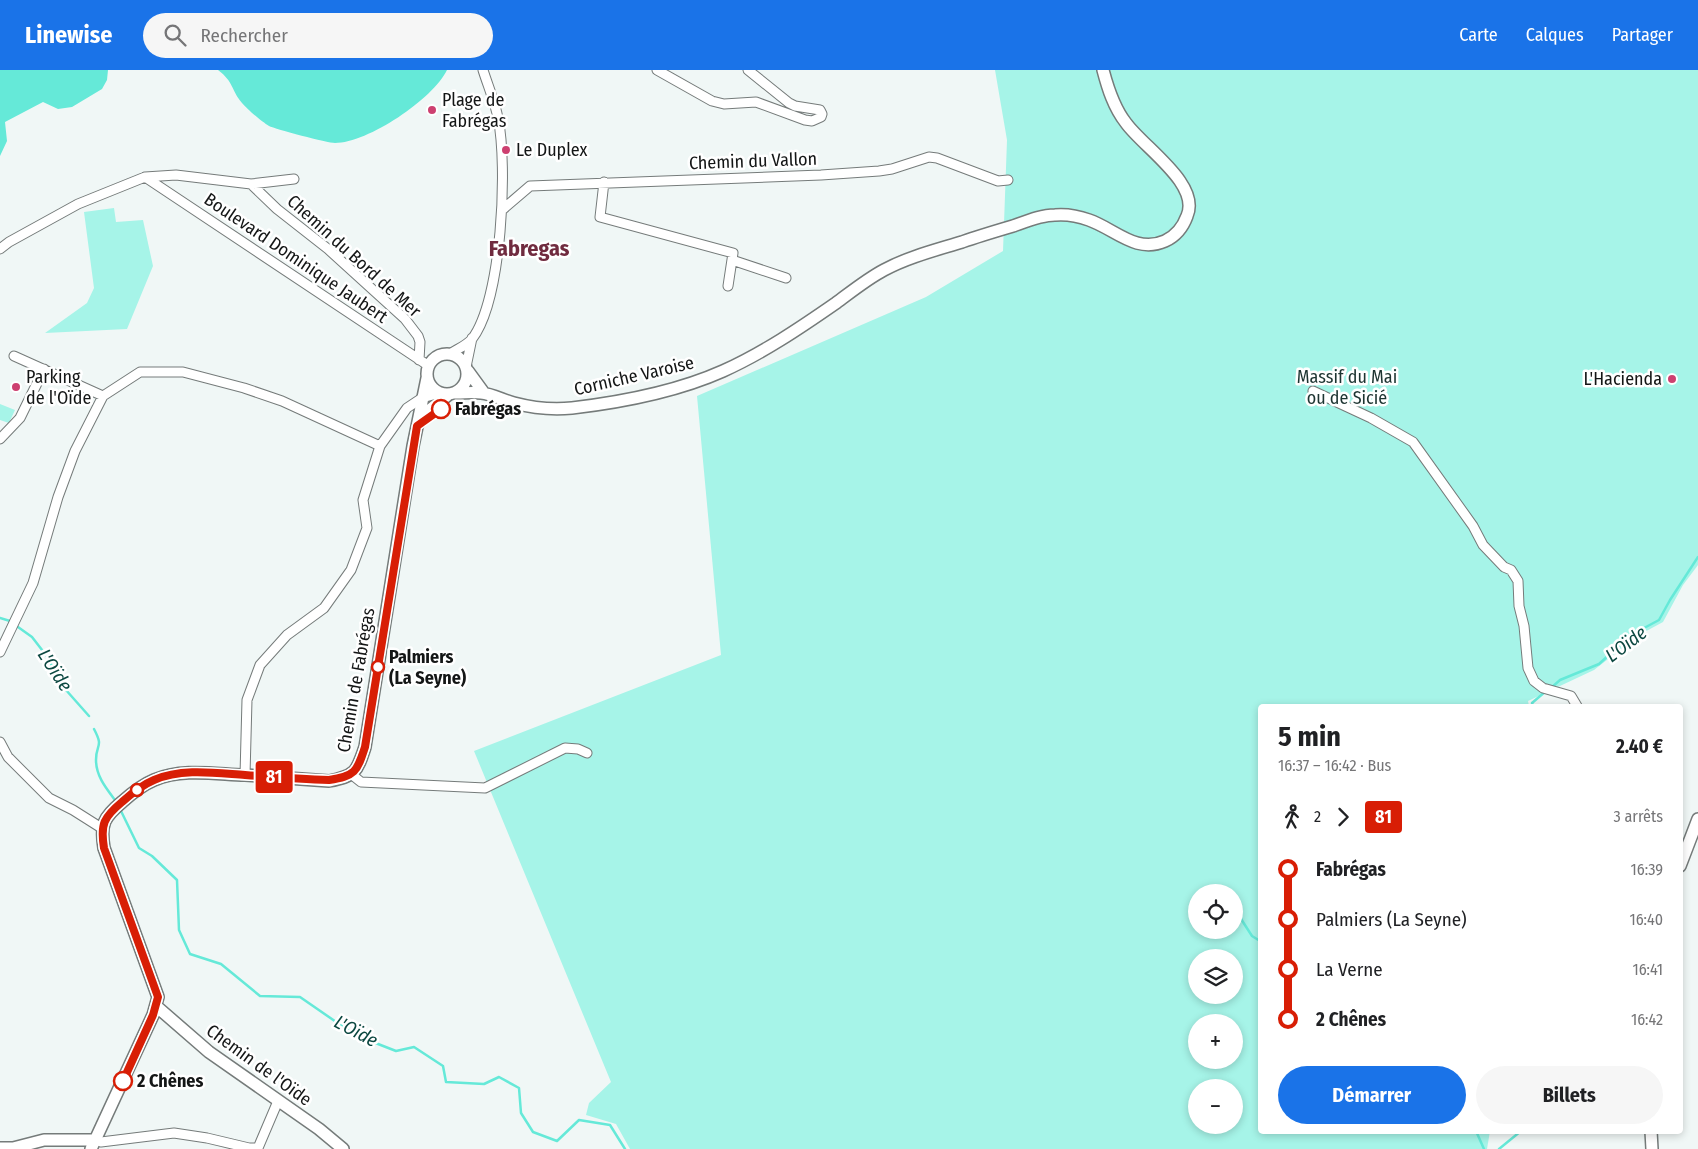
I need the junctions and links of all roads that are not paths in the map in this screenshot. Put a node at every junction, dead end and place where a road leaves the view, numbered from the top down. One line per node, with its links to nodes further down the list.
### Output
1 (484, 70): 10 (street)
2 (657, 70): 3 (street)
3 (748, 70)
4 (1103, 70): 23 (street, Corniche Varoise)
5 (144, 177): 9 (street, Chemin du Bord de Mer); 11 (street, Chemin du Bord de Mer); 18 (street, Boulevard Dominique Jaubert)
6 (294, 179): 9 (street, Chemin du Bord de Mer)
7 (1008, 180): 8 (street, Chemin du Vallon)
8 (604, 182): 10 (street, Chemin du Vallon); 12 (street)
9 (251, 184): 18 (street, Chemin du Bord de Mer)
10 (502, 210): 15 (street)
11 (0, 249)
12 (732, 260): 13 (street); 14 (street)
13 (786, 278)
14 (728, 286)
15 (472, 338): 16 (street); 20 (street)
16 (450, 354): 18 (street); 20 (street)
17 (14, 356): 19 (street)
18 (424, 363): 21 (street)
19 (44, 369): 25 (street); 28 (street)
20 (467, 369): 23 (street); 24 (street)
21 (427, 378): 24 (street); 26 (street, Chemin de Fabrégas)
22 (1313, 391): 31 (street)
23 (484, 393): 24 (street, Corniche Varoise)
24 (448, 394): 26 (street); 27 (street)
25 (103, 396): 29 (street); 30 (street)
26 (422, 398): 27 (street, Chemin de Fabrégas); 29 (street)
27 (417, 426): 34 (street, Chemin de Fabrégas)
28 (0, 439)
29 (380, 446): 35 (street)
30 (0, 652)
31 (1576, 704)
32 (0, 742): 37 (street)
33 (587, 753): 34 (street)
34 (351, 774): 35 (street, Chemin de Fabrégas)
35 (245, 776): 37 (street, Chemin de Fabrégas)
36 (1698, 819): 38 (street)
37 (103, 829): 39 (street)
38 (1683, 858)
39 (156, 1006): 40 (street, Chemin de l'Oïde); 42 (street)
40 (278, 1101): 44 (street); 45 (street, Chemin de l'Oïde)
41 (1650, 1134): 46 (street)
42 (92, 1146): 43 (street); 44 (street)
43 (0, 1148)
44 (258, 1149)
45 (343, 1149)
46 (1652, 1149)

